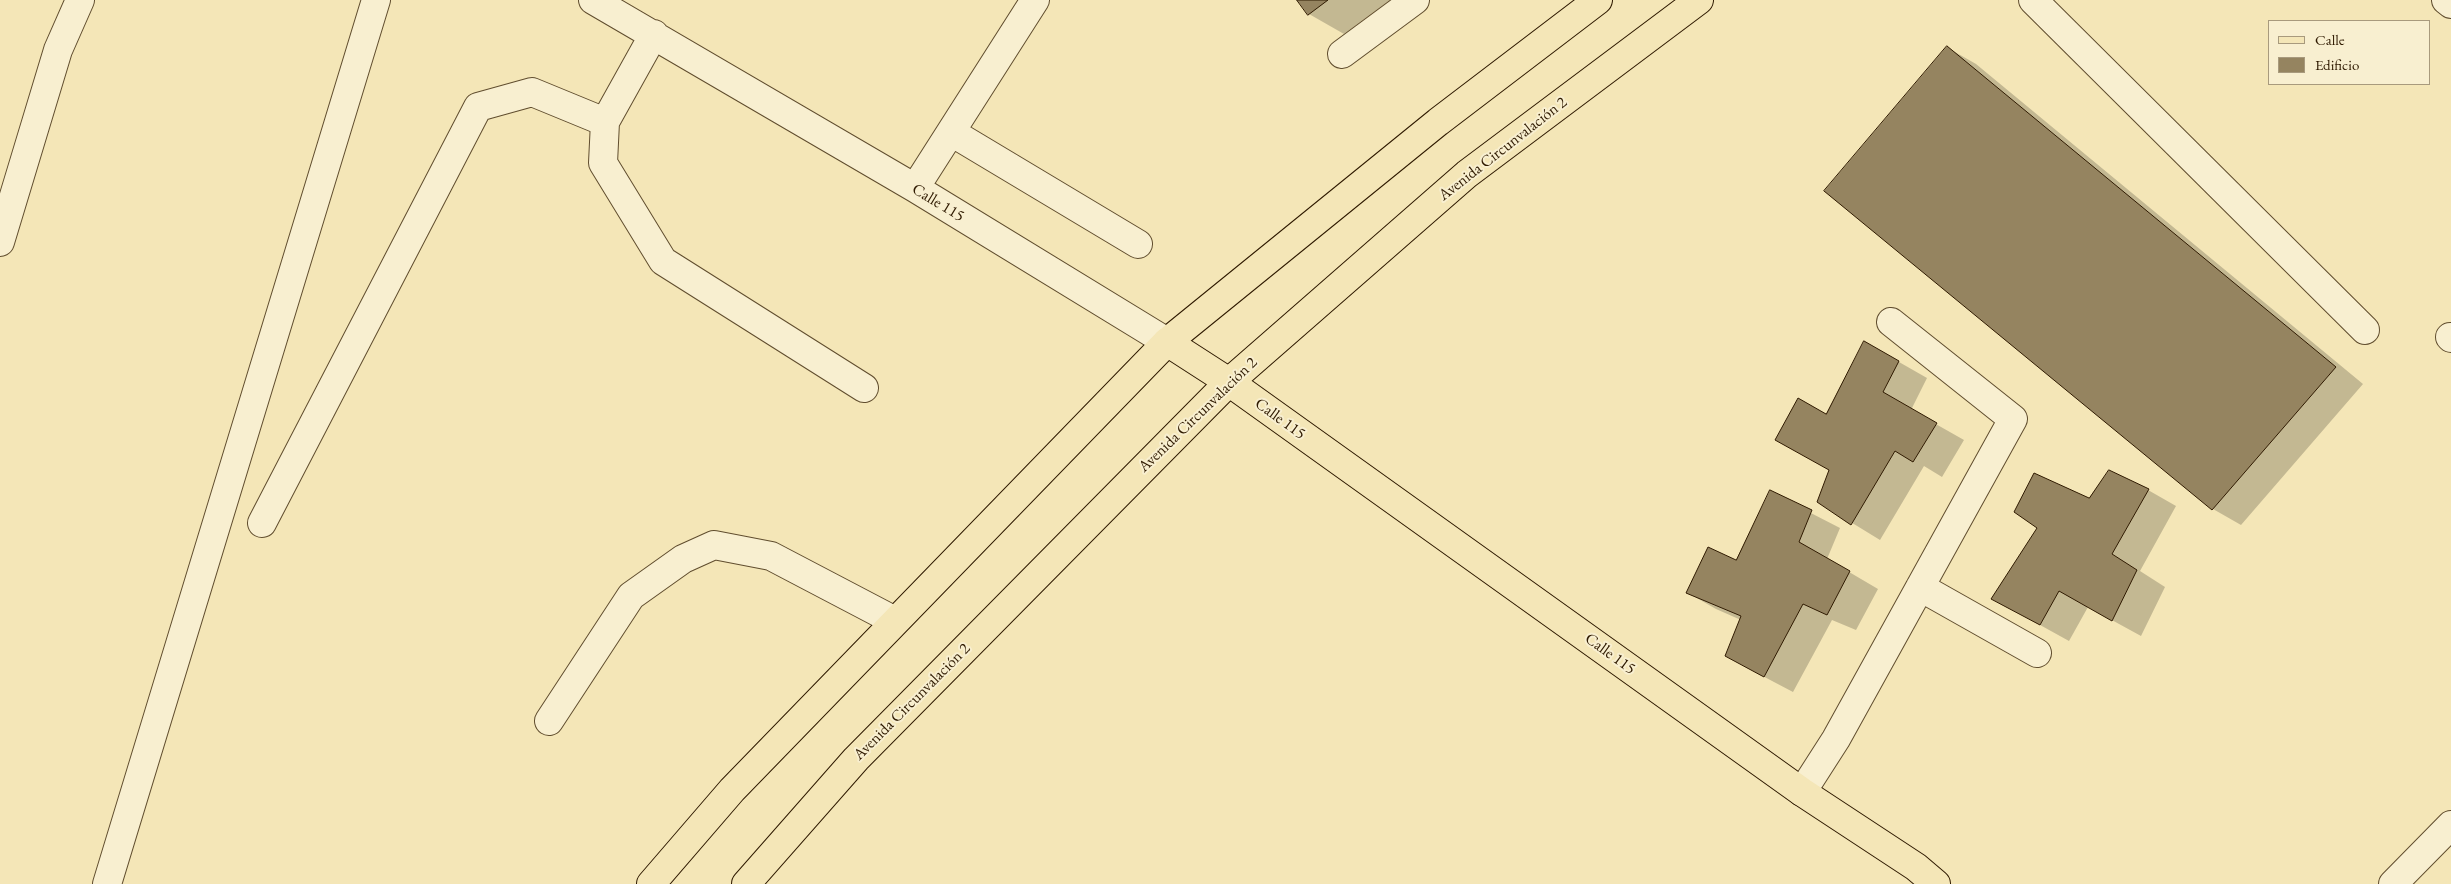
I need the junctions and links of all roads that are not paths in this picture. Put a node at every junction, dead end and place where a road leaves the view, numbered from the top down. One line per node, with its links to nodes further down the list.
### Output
1 (80, 0): 16 (street)
2 (376, 0): 30 (street)
3 (593, 0): 11 (street, Calle 115)
4 (1034, 0): 14 (street)
5 (1415, 0): 12 (street)
6 (1598, 0): 20 (main road)
7 (1699, 0): 21 (main road, Avenida Circunvalación 2)
8 (2033, 0): 19 (street)
9 (2446, 0): 10 (street)
10 (2451, 4)
11 (654, 34): 13 (street); 15 (street, Calle 115)
12 (1342, 54)
13 (605, 122): 22 (street); 23 (street)
14 (951, 132): 15 (street); 17 (street)
15 (915, 188): 20 (street, Calle 115)
16 (0, 242)
17 (1138, 244)
18 (1891, 322): 24 (street)
19 (2365, 330)
20 (1166, 342): 21 (main road, Calle 115); 25 (main road)
21 (1229, 382): 28 (main road, Calle 115); 32 (main road, Avenida Circunvalación 2)
22 (864, 388)
23 (262, 523)
24 (1920, 587): 26 (street); 28 (street)
25 (895, 621): 27 (street); 31 (main road)
26 (2037, 653)
27 (549, 721)
28 (1802, 792): 33 (main road, Calle 115)
29 (2451, 825): 34 (street)
30 (107, 884)
31 (651, 884)
32 (746, 884)
33 (1936, 884)
34 (2392, 884)

